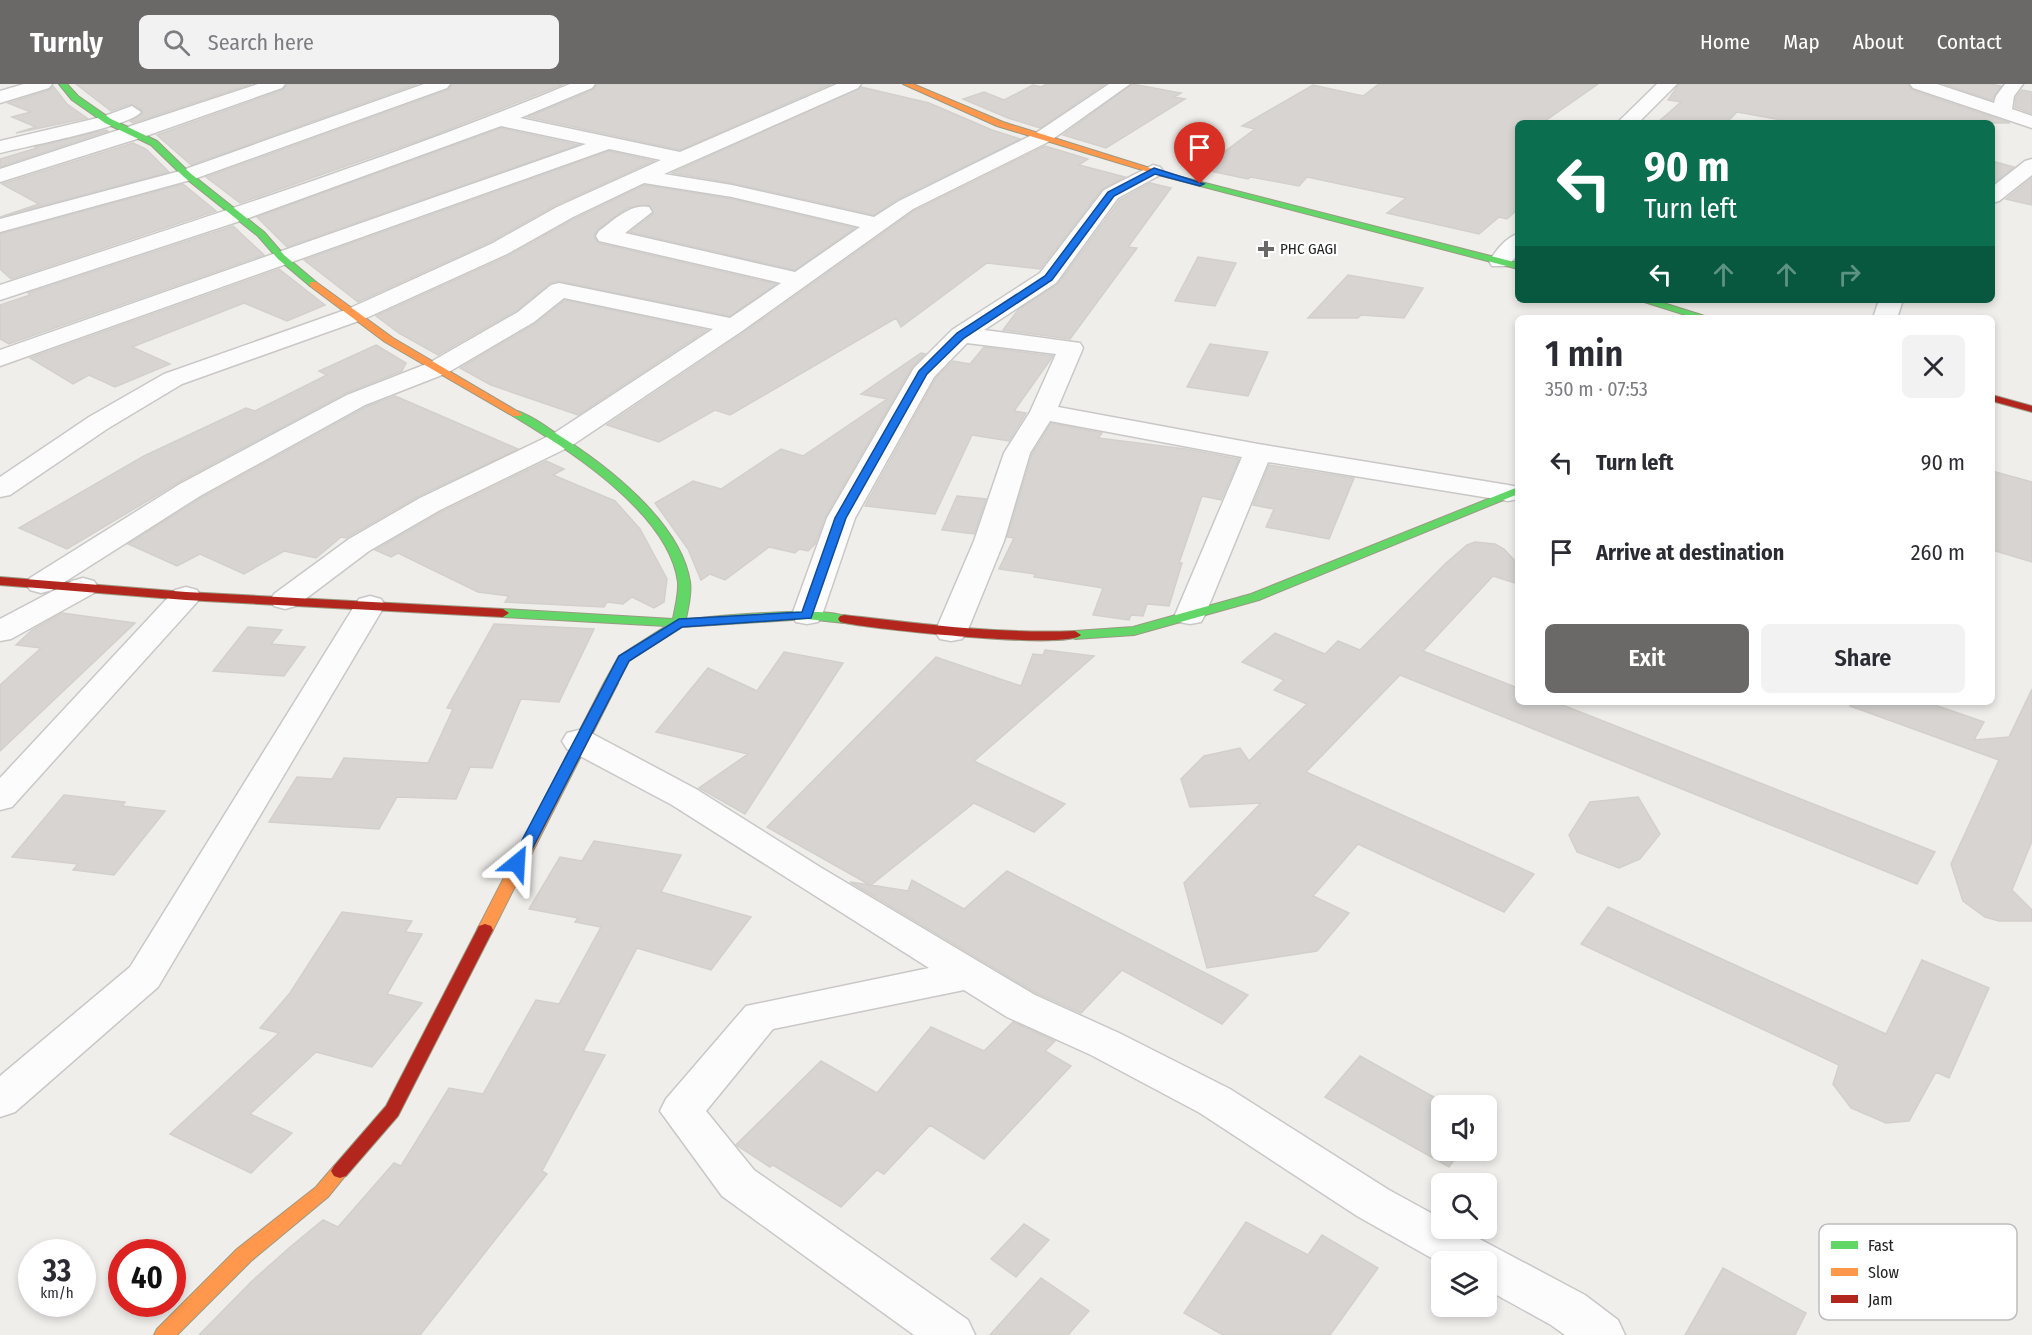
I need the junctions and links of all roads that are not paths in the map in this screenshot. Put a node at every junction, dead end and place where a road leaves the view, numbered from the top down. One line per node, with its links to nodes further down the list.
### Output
1 (44, 84): 12 (street)
2 (63, 84): 17 (street)
3 (276, 84): 19 (street)
4 (441, 84): 27 (street)
5 (586, 84): 15 (street)
6 (852, 84): 23 (street)
7 (907, 84): 20 (street)
8 (1120, 84): 20 (street)
9 (1668, 84): 16 (street)
10 (1919, 84): 14 (street)
11 (2014, 84): 14 (street)
12 (0, 97)
13 (149, 106): 17 (street)
14 (2002, 112): 18 (street)
15 (500, 120): 21 (street); 33 (street)
16 (1630, 120)
17 (108, 121): 19 (street); 22 (street)
18 (2032, 122)
19 (136, 133): 27 (street); 28 (street)
20 (1043, 138): 26 (street); 34 (street)
21 (610, 142): 23 (street); 25 (street)
22 (0, 147)
23 (684, 159): 29 (street)
24 (2032, 165): 31 (street)
25 (539, 169): 30 (street); 37 (street)
26 (1154, 171): 38 (street); 45 (street)
27 (188, 175): 33 (street); 35 (street)
28 (0, 176)
29 (640, 176): 30 (street); 34 (street)
30 (610, 190): 42 (street)
31 (1995, 195)
32 (641, 212): 39 (street)
33 (238, 214): 37 (street); 40 (street)
34 (880, 225): 39 (street)
35 (0, 226)
36 (1515, 249): 38 (street)
37 (281, 257): 42 (street); 46 (street)
38 (1509, 264)
39 (799, 280): 44 (street)
40 (0, 293)
41 (1654, 303): 43 (street)
42 (356, 314): 47 (street); 53 (street)
43 (1696, 315)
44 (734, 326): 47 (street); 51 (street)
45 (961, 335): 50 (street); 61 (street)
46 (0, 359)
47 (438, 368): 51 (street); 56 (street)
48 (1995, 399): 49 (street)
49 (2032, 409)
50 (1043, 412): 52 (street); 65 (street)
51 (562, 440): 59 (street); 63 (street)
52 (1258, 452): 54 (street); 62 (street)
53 (0, 489)
54 (1513, 491): 62 (street)
55 (0, 582): 56 (street)
56 (41, 584): 57 (street)
57 (83, 587): 58 (street); 64 (street)
58 (186, 596): 59 (street); 67 (street)
59 (285, 600): 60 (street)
60 (370, 604): 63 (street); 69 (street)
61 (807, 615): 63 (street); 65 (street)
62 (1190, 615): 65 (street)
63 (679, 623): 66 (street)
64 (0, 632)
65 (951, 632)
66 (579, 741): 68 (street); 72 (street)
67 (0, 799)
68 (968, 975): 70 (street); 73 (street)
69 (0, 1100)
70 (1459, 1251)
71 (1497, 1272): 74 (street)
72 (164, 1335)
73 (951, 1335)
74 (1601, 1335)

